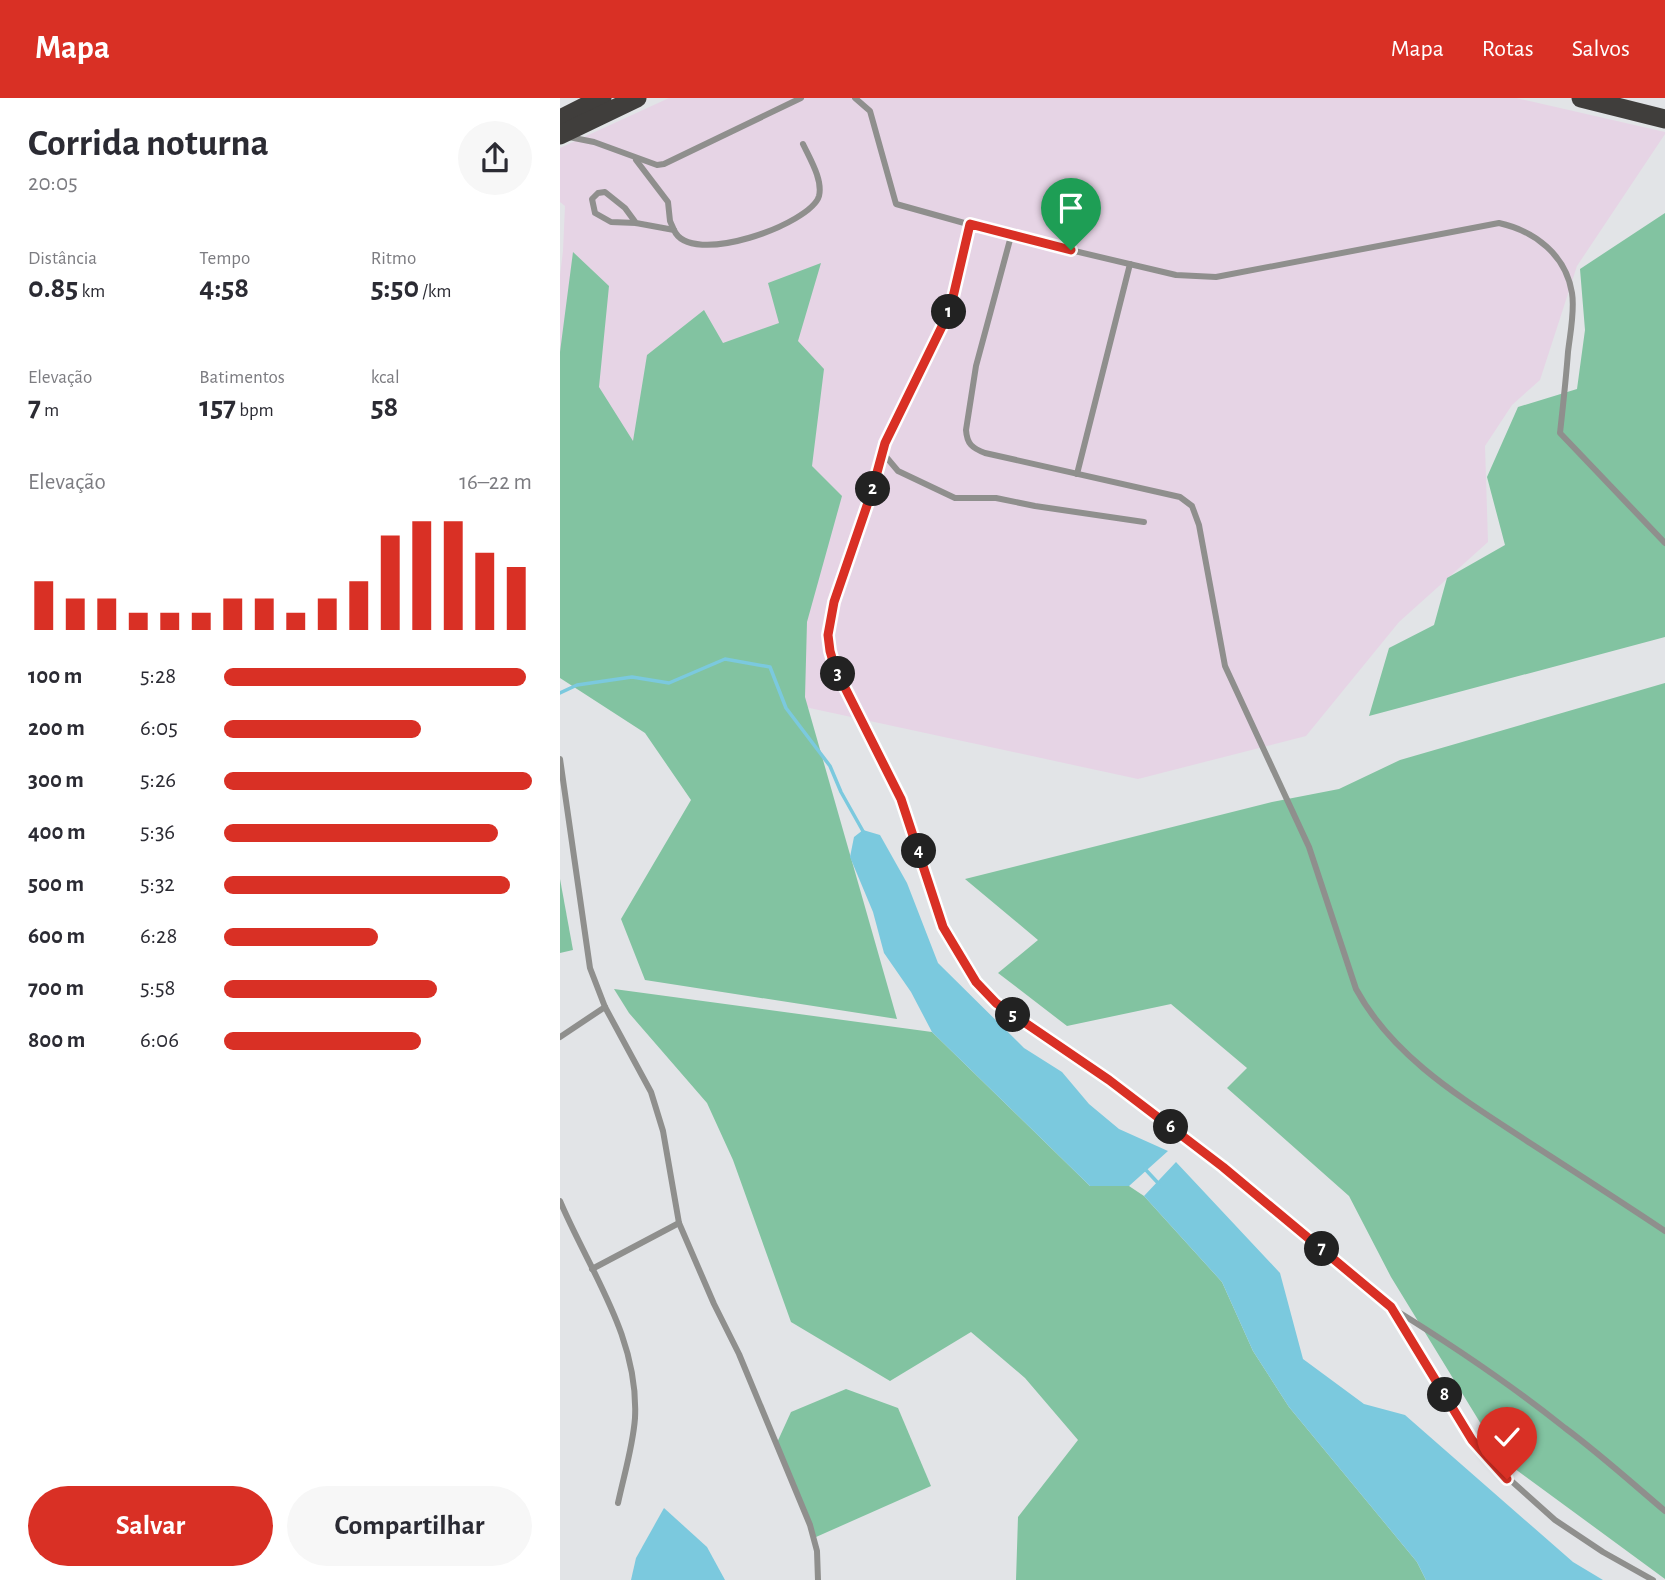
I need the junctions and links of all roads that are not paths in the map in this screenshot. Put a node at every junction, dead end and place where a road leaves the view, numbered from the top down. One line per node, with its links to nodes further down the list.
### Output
1 (637, 98): 6 (highway)
2 (800, 98): 12 (lane)
3 (855, 98): 14 (lane)
4 (1583, 98): 9 (highway)
5 (1635, 98): 7 (highway)
6 (605, 103): 8 (highway); 10 (highway)
7 (1665, 107)
8 (560, 119)
9 (1665, 119)
10 (560, 136): 12 (lane)
11 (803, 144): 15 (lane)
12 (636, 159): 15 (lane)
13 (636, 223): 13 (lane); 15 (lane)
14 (970, 224): 16 (lane); 18 (lane)
15 (674, 230)
16 (1011, 236): 17 (lane); 19 (lane)
17 (1130, 264): 19 (lane); 21 (lane)
18 (882, 452): 20 (lane); 29 (lane)
19 (1077, 474): 27 (lane)
20 (1144, 522)
21 (1665, 543)
22 (560, 760): 23 (lane)
23 (605, 1007): 24 (lane); 26 (lane)
24 (560, 1037)
25 (560, 1201): 28 (lane)
26 (680, 1223): 28 (lane); 32 (lane)
27 (1665, 1231)
28 (592, 1269): 30 (lane)
29 (1391, 1307): 31 (lane); 33 (lane)
30 (618, 1503)
31 (1665, 1511)
32 (818, 1580)
33 (1653, 1580)

